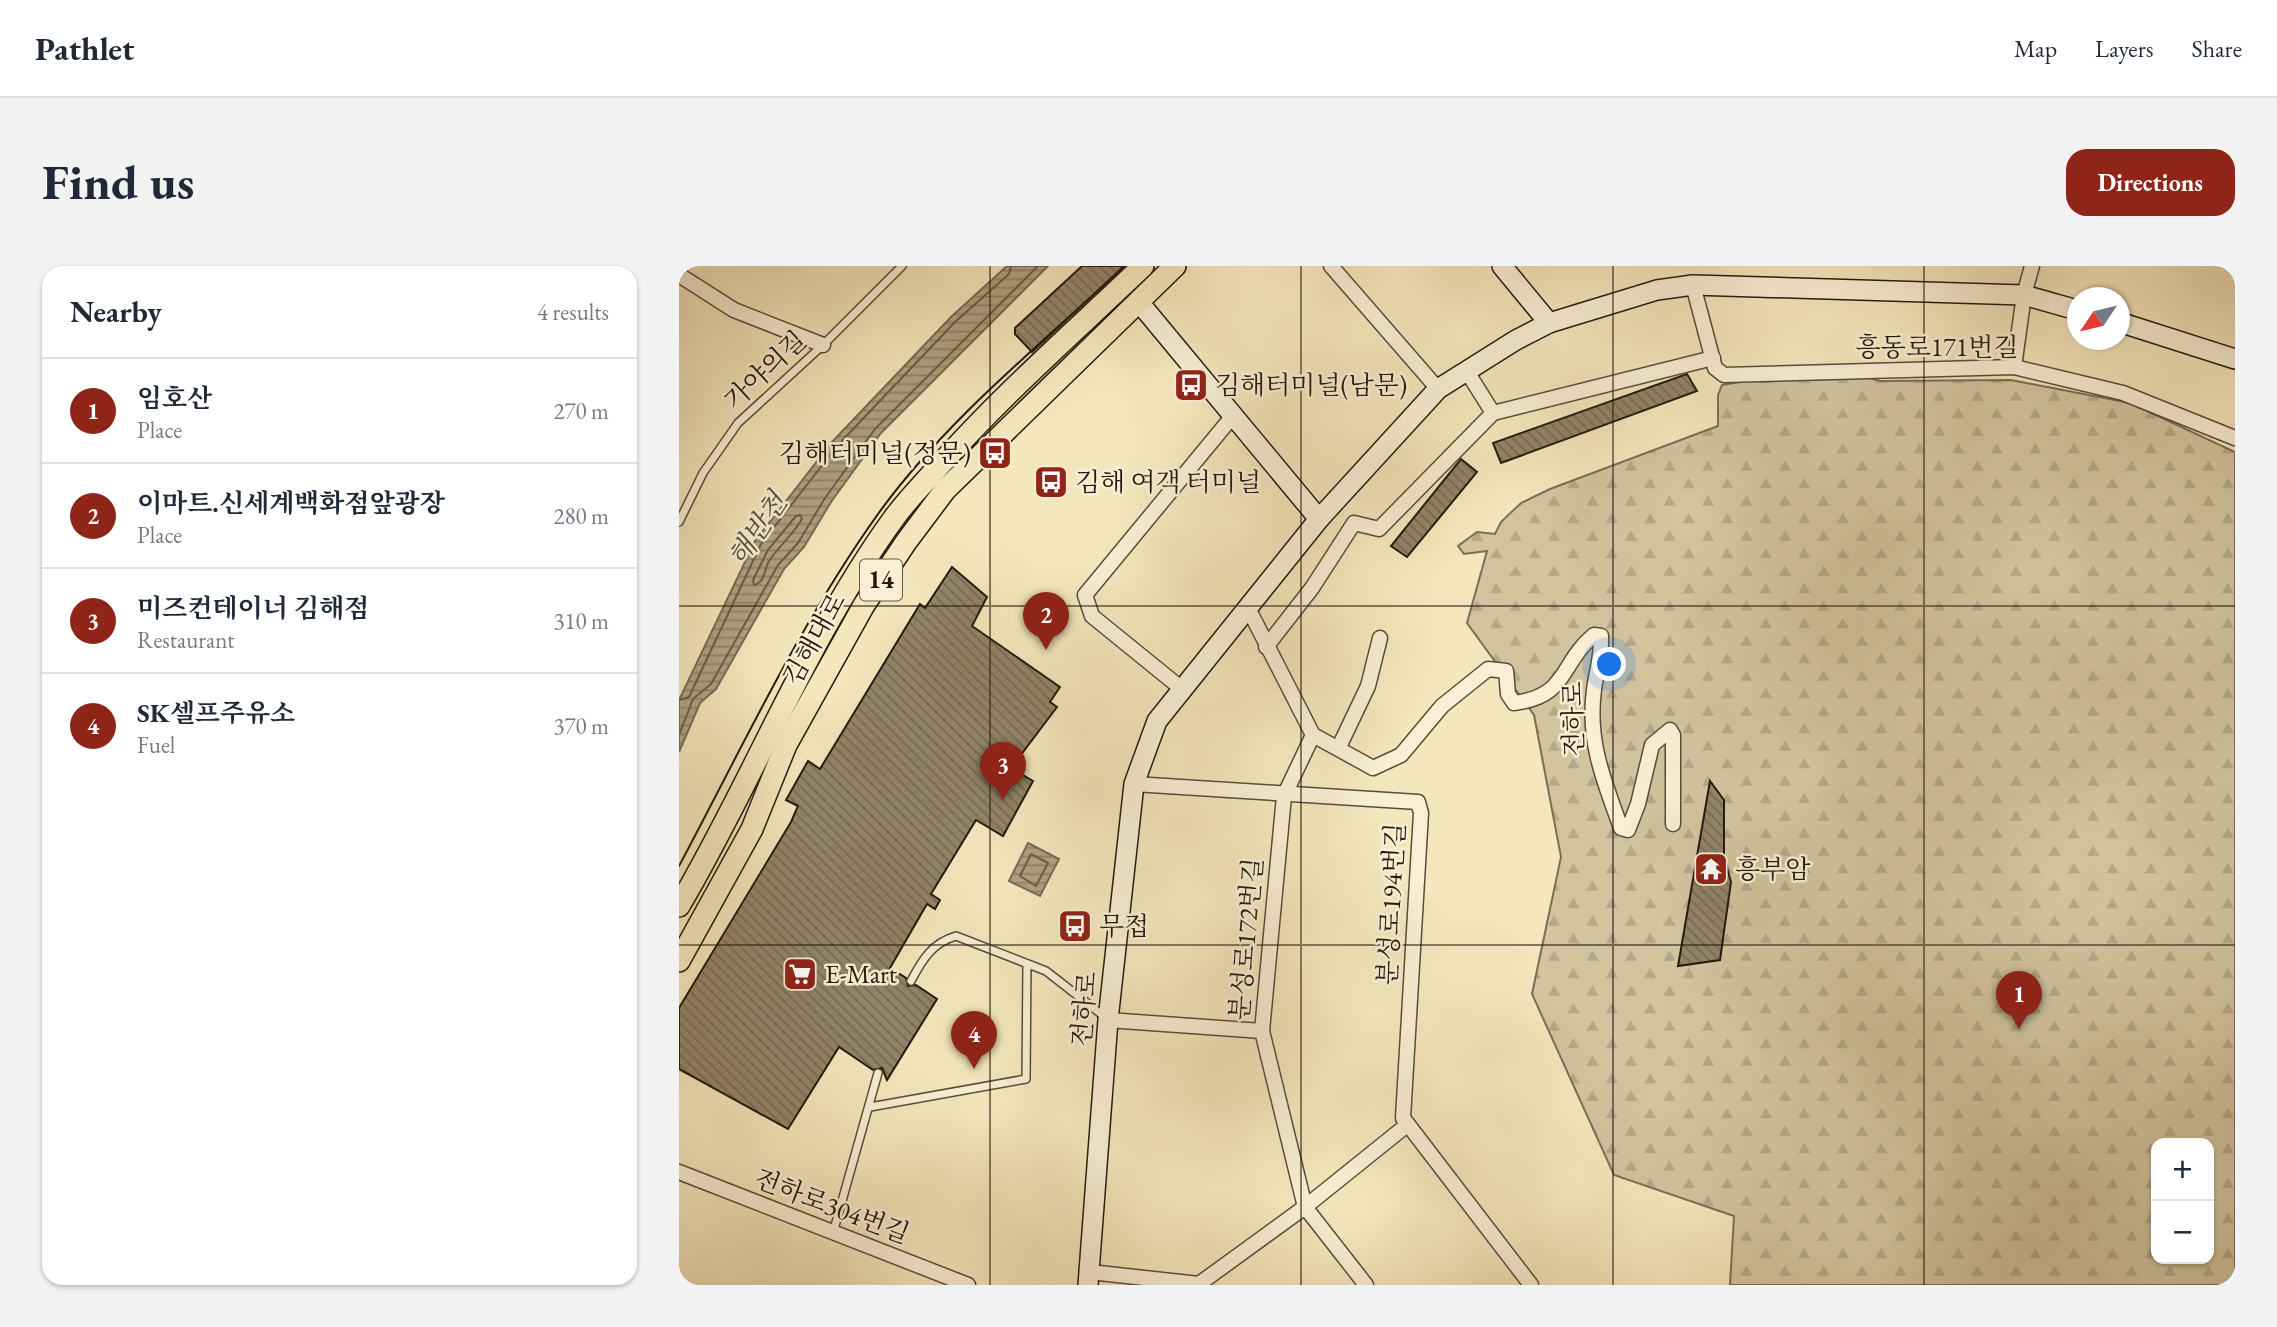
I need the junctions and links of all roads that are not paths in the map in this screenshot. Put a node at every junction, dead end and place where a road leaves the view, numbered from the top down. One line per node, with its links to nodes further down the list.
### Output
1 (902, 266): 14 (lane, 가야의길)
2 (1143, 266): 34 (main road, 김해대로)
3 (1175, 266): 10 (main road, 김해대로 / 14)
4 (1331, 266): 19 (street)
5 (1502, 266): 12 (main road)
6 (2032, 266): 9 (street)
7 (679, 275): 14 (street)
8 (1693, 285): 9 (main road, 전하로); 12 (main road, 전하로); 15 (street)
9 (2024, 295): 11 (main road, 전하로); 17 (street)
10 (1138, 301): 21 (main road); 35 (main road, 김해대로 / 14)
11 (2067, 307)
12 (1549, 323): 18 (main road, 전하로)
13 (2130, 326): 16 (main road)
14 (823, 345): 24 (lane, 가야의길)
15 (1713, 358): 17 (street, 흥동로171번길); 20 (street)
16 (2235, 359)
17 (2014, 367): 22 (street, 흥동로171번길)
18 (1466, 370): 19 (main road, 전하로); 20 (street)
19 (1438, 389): 23 (main road, 전하로)
20 (1493, 413): 27 (street)
21 (1232, 417): 23 (main road); 28 (street)
22 (2235, 438)
23 (1319, 519): 25 (main road, 전하로)
24 (679, 522)
25 (1247, 606): 27 (street); 28 (main road, 전하로)
26 (1380, 638): 30 (street)
27 (1266, 647): 29 (street)
28 (1182, 689): 31 (main road, 전하로)
29 (1313, 735): 30 (street, 전하로); 32 (street)
30 (1339, 747): 33 (street, 전하로)
31 (1134, 784): 32 (street, 분성로194번길); 38 (main road, 전하로)
32 (1284, 796): 39 (street, 분성로172번길); 42 (street, 분성로194번길)
33 (1673, 824)
34 (679, 906)
35 (679, 961)
36 (1027, 964): 37 (lane); 38 (lane); 41 (lane)
37 (911, 981)
38 (1108, 1020): 39 (street); 46 (main road, 전하로)
39 (1262, 1031): 44 (street, 분성로172번길)
40 (878, 1073): 41 (lane)
41 (870, 1107): 45 (lane)
42 (1408, 1125): 44 (street); 51 (street)
43 (679, 1171): 45 (street, 전하로304번길)
44 (1305, 1207): 48 (street); 50 (street, 분성로172번길)
45 (833, 1234): 49 (street, 전하로304번길)
46 (1089, 1278): 47 (street)
47 (1139, 1280): 48 (street)
48 (1200, 1284)
49 (968, 1285)
50 (1366, 1285)
51 (1531, 1285)

